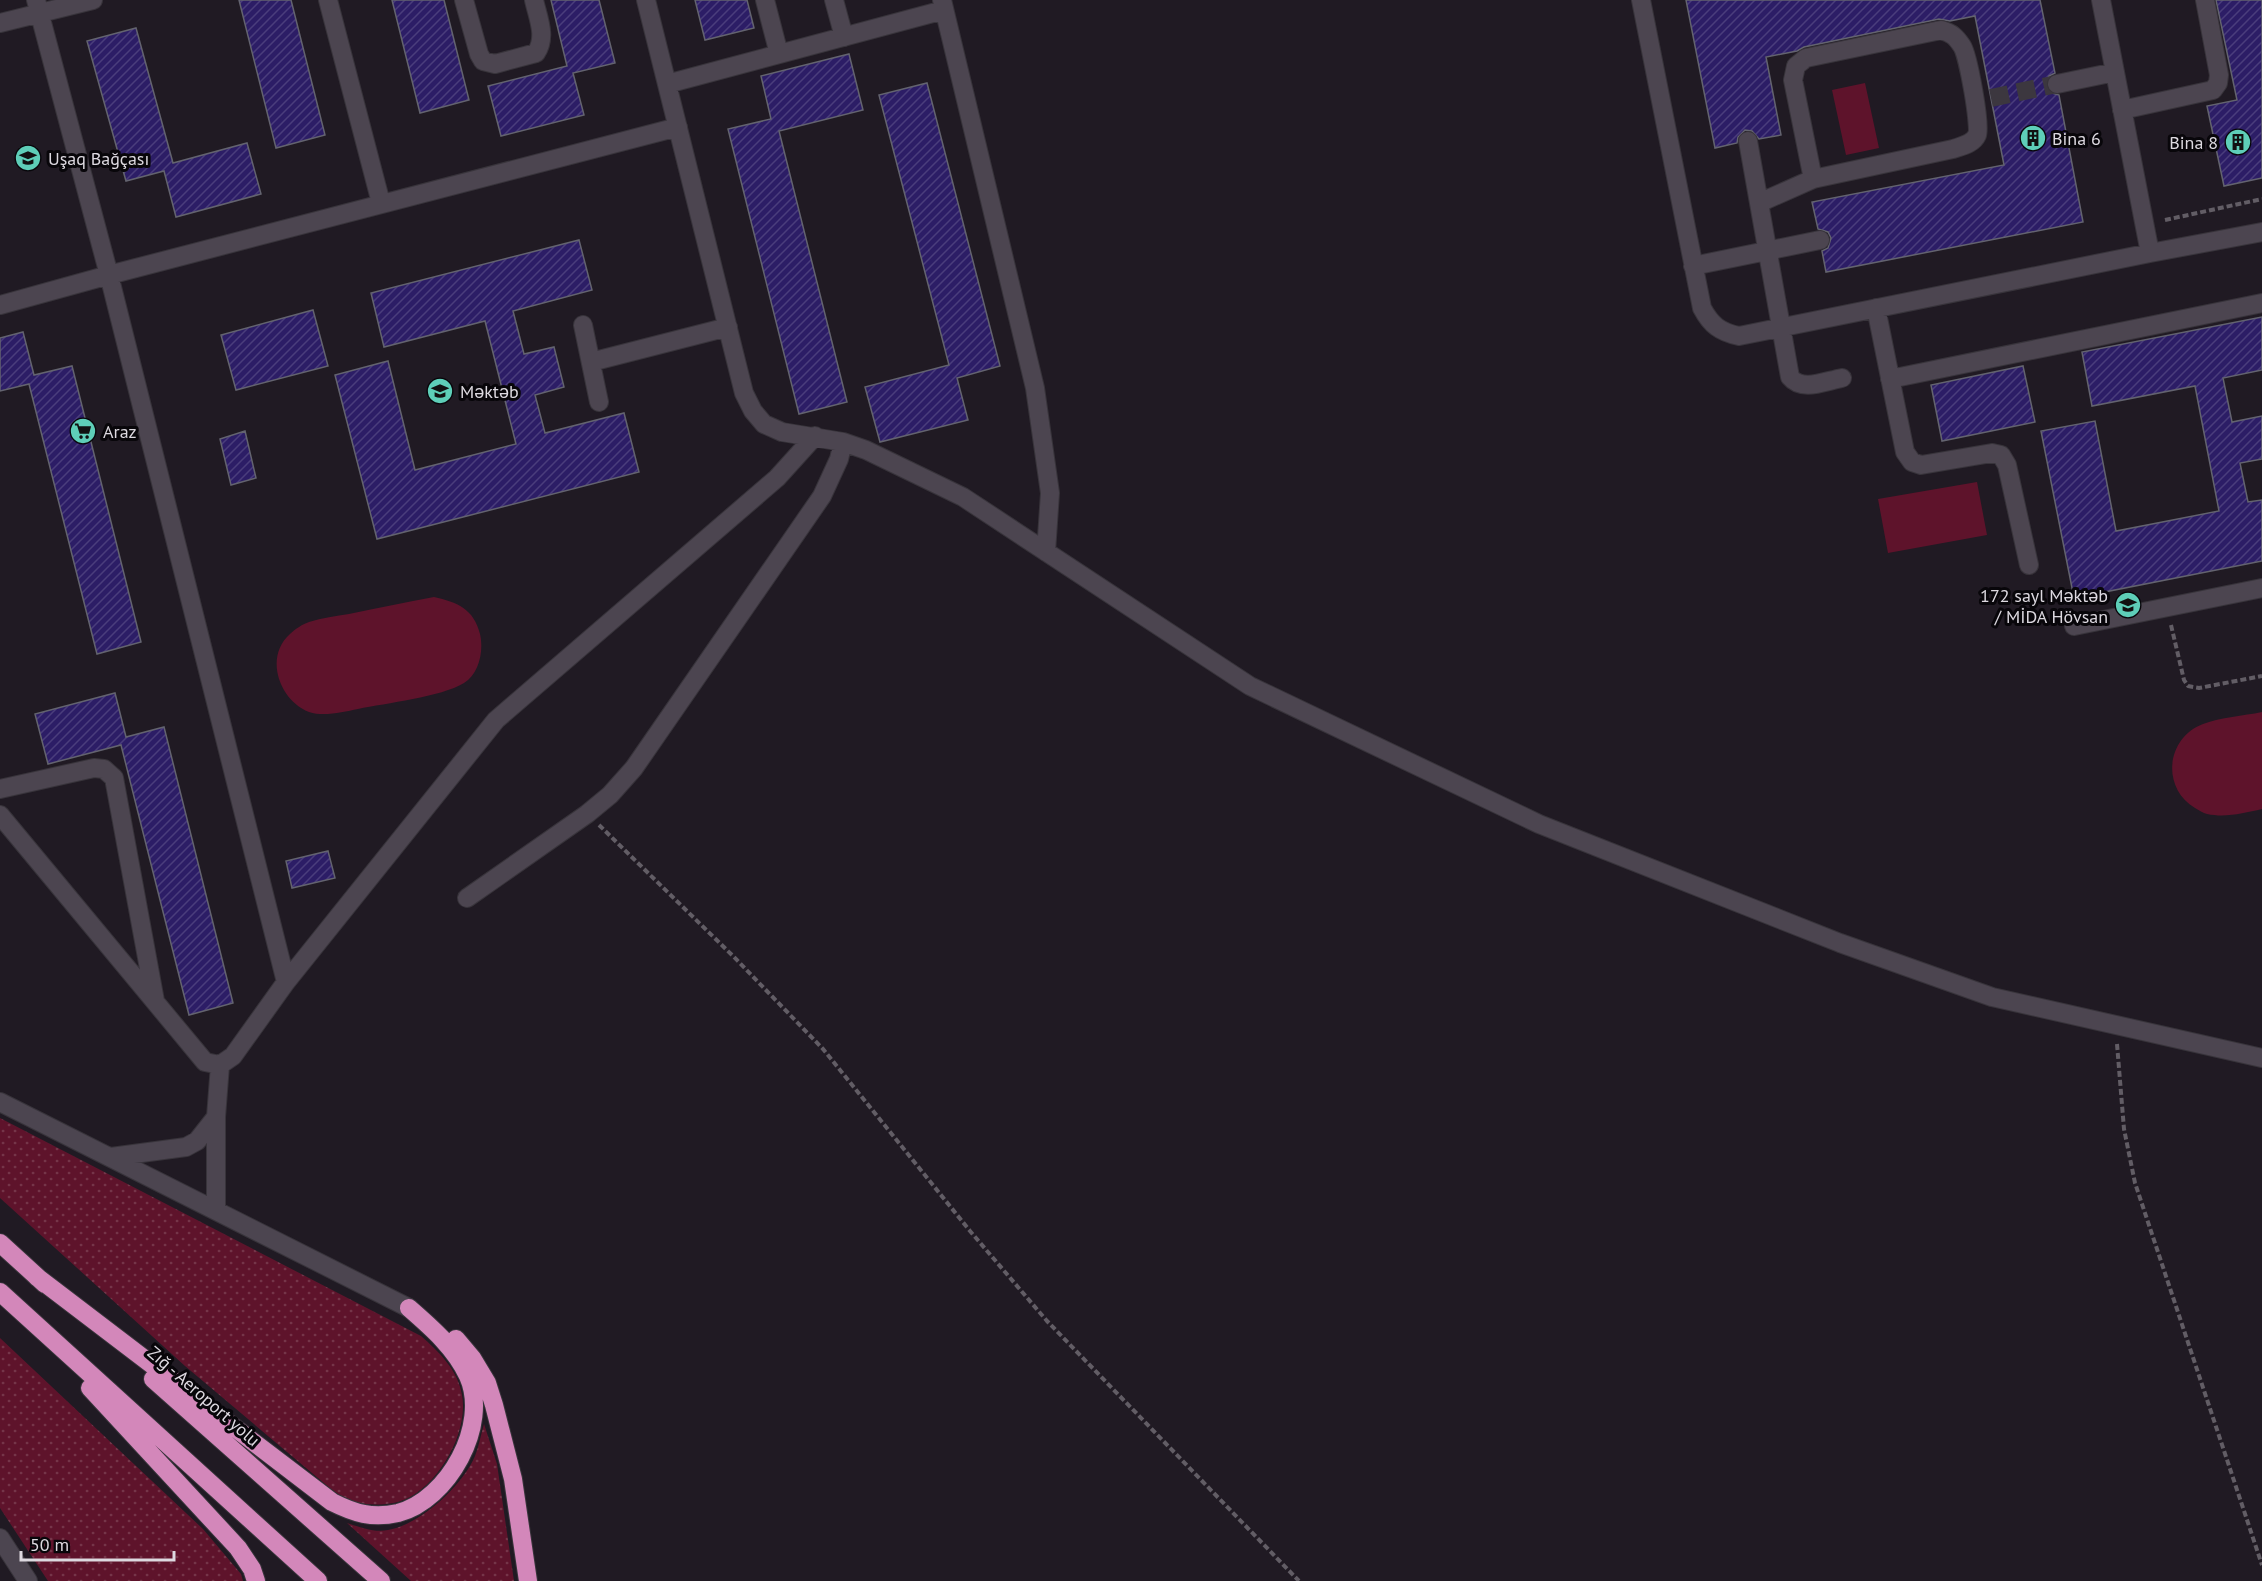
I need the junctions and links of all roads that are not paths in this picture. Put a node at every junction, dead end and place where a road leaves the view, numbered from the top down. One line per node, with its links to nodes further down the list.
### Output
1 (93, 0): 12 (street)
2 (328, 0): 23 (street)
3 (464, 0): 4 (street)
4 (534, 0)
5 (646, 0): 17 (street)
6 (765, 0): 15 (street)
7 (834, 0): 14 (street)
8 (1641, 0): 29 (street)
9 (2101, 0): 16 (street)
10 (2205, 0): 19 (street)
11 (943, 5): 14 (street); 43 (street)
12 (38, 6): 13 (street); 30 (street)
13 (0, 23)
14 (844, 37): 15 (street)
15 (779, 54): 17 (street)
16 (2115, 72): 18 (street); 19 (street)
17 (667, 84): 20 (street)
18 (2057, 84)
19 (2122, 110): 28 (street)
20 (678, 127): 23 (street); 35 (street)
21 (1748, 141): 24 (street)
22 (1814, 179): 22 (street); 24 (street)
23 (381, 203): 30 (street)
24 (1759, 203): 27 (street)
25 (2262, 232): 28 (street)
26 (1820, 240): 27 (street)
27 (1766, 251): 29 (street); 36 (street)
28 (2150, 253): 33 (street)
29 (1693, 266): 36 (street)
30 (109, 275): 32 (street); 50 (street)
31 (2262, 303): 39 (street)
32 (0, 305)
33 (1876, 308): 36 (street); 39 (street)
34 (583, 325): 37 (street)
35 (728, 327): 37 (street); 41 (street)
36 (1780, 327): 38 (street)
37 (591, 362): 40 (street)
38 (1842, 378)
39 (1890, 379): 44 (street)
40 (599, 402)
41 (815, 436): 42 (street); 50 (street)
42 (843, 442): 43 (street); 49 (street)
43 (1046, 552): 52 (street)
44 (2029, 565)
45 (2262, 588): 46 (street)
46 (2074, 626)
47 (0, 789): 51 (street)
48 (0, 815): 51 (street)
49 (467, 898)
50 (286, 982): 53 (street)
51 (155, 1002): 53 (street)
52 (2262, 1058)
53 (220, 1065): 55 (street)
54 (0, 1102): 56 (street)
55 (216, 1117): 56 (street); 57 (street)
56 (111, 1157): 57 (street)
57 (216, 1210): 61 (street)
58 (0, 1243): 59 (highway, Zığ - Aeroport yolu)
59 (37, 1277): 61 (highway); 66 (highway, Zığ - Aeroport yolu)
60 (5, 1297): 64 (highway); 65 (highway)
61 (409, 1308): 67 (highway)
62 (0, 1538): 63 (street)
63 (28, 1581)
64 (256, 1581)
65 (318, 1581)
66 (381, 1581)
67 (528, 1581)

